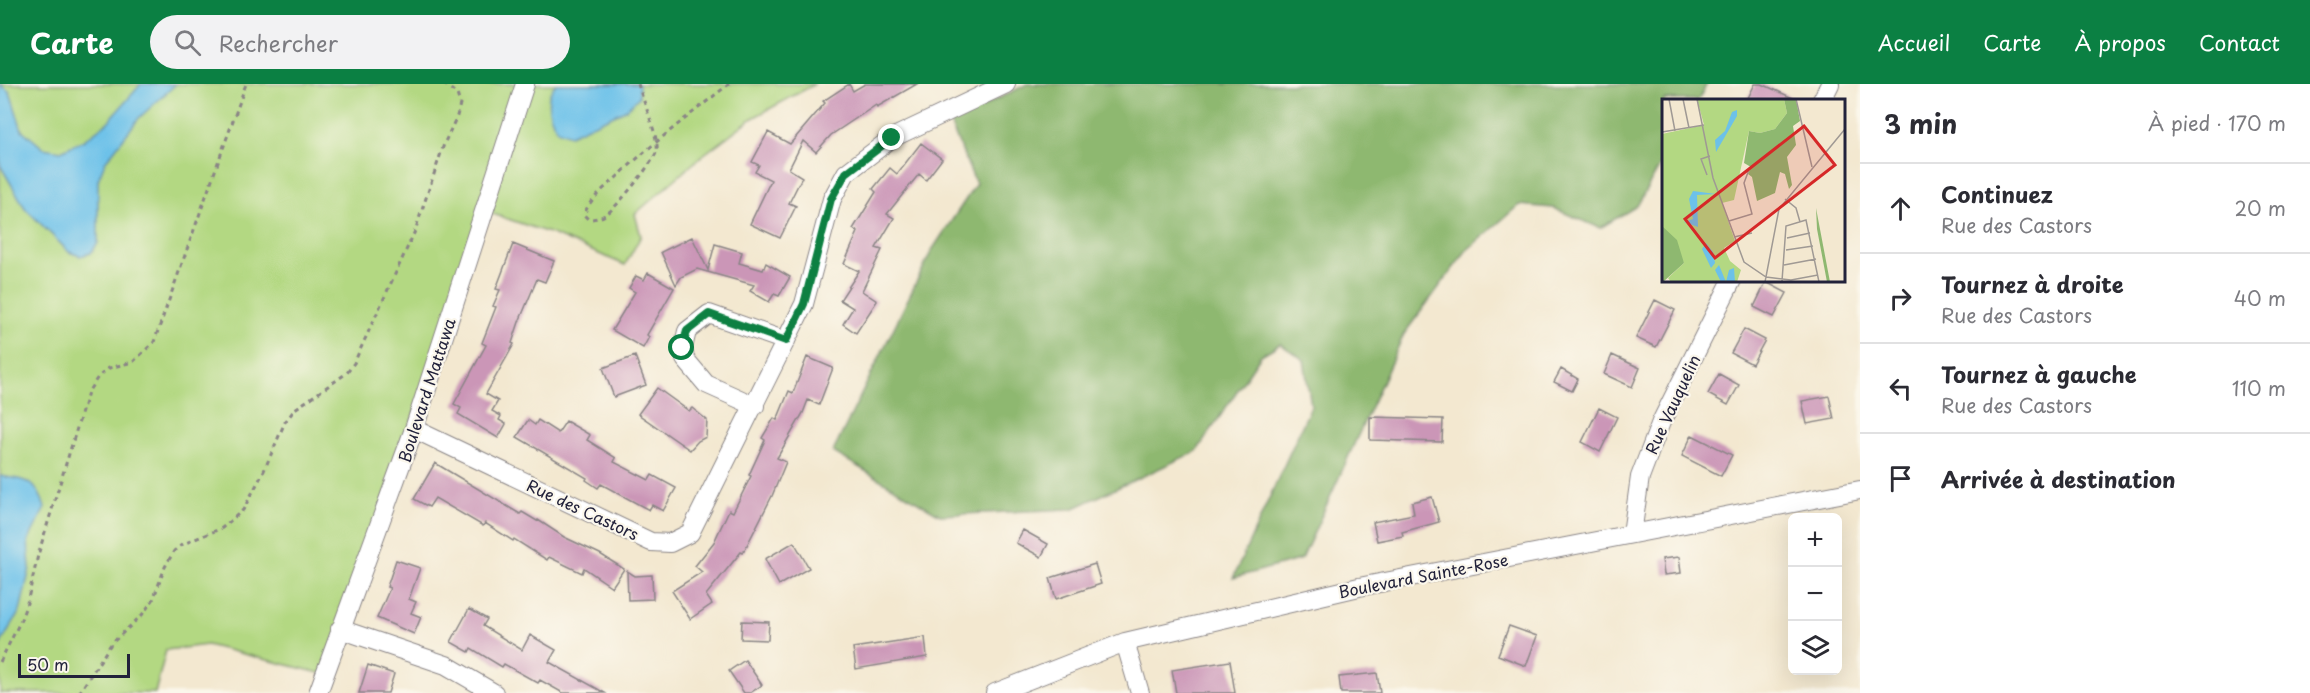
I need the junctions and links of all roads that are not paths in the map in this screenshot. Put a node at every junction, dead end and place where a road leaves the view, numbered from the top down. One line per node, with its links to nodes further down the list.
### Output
1 (525, 84): 8 (street, Boulevard Mattawa)
2 (1006, 84): 6 (street, Rue des Castors)
3 (1830, 84): 4 (street)
4 (1822, 99)
5 (1731, 282): 10 (street, Rue Vauquelin)
6 (786, 341): 7 (street, Rue des Castors); 7 (street)
7 (754, 406): 8 (street, Rue des Castors)
8 (414, 429): 11 (street, Boulevard Mattawa)
9 (1860, 490): 10 (street, Boulevard Sainte-Rose)
10 (1632, 534): 12 (street, Boulevard Sainte-Rose)
11 (340, 629): 13 (street, Boulevard Mattawa); 14 (street)
12 (1125, 642): 15 (street, Boulevard Sainte-Rose); 16 (street)
13 (318, 693)
14 (494, 693)
15 (995, 693)
16 (1140, 693)

